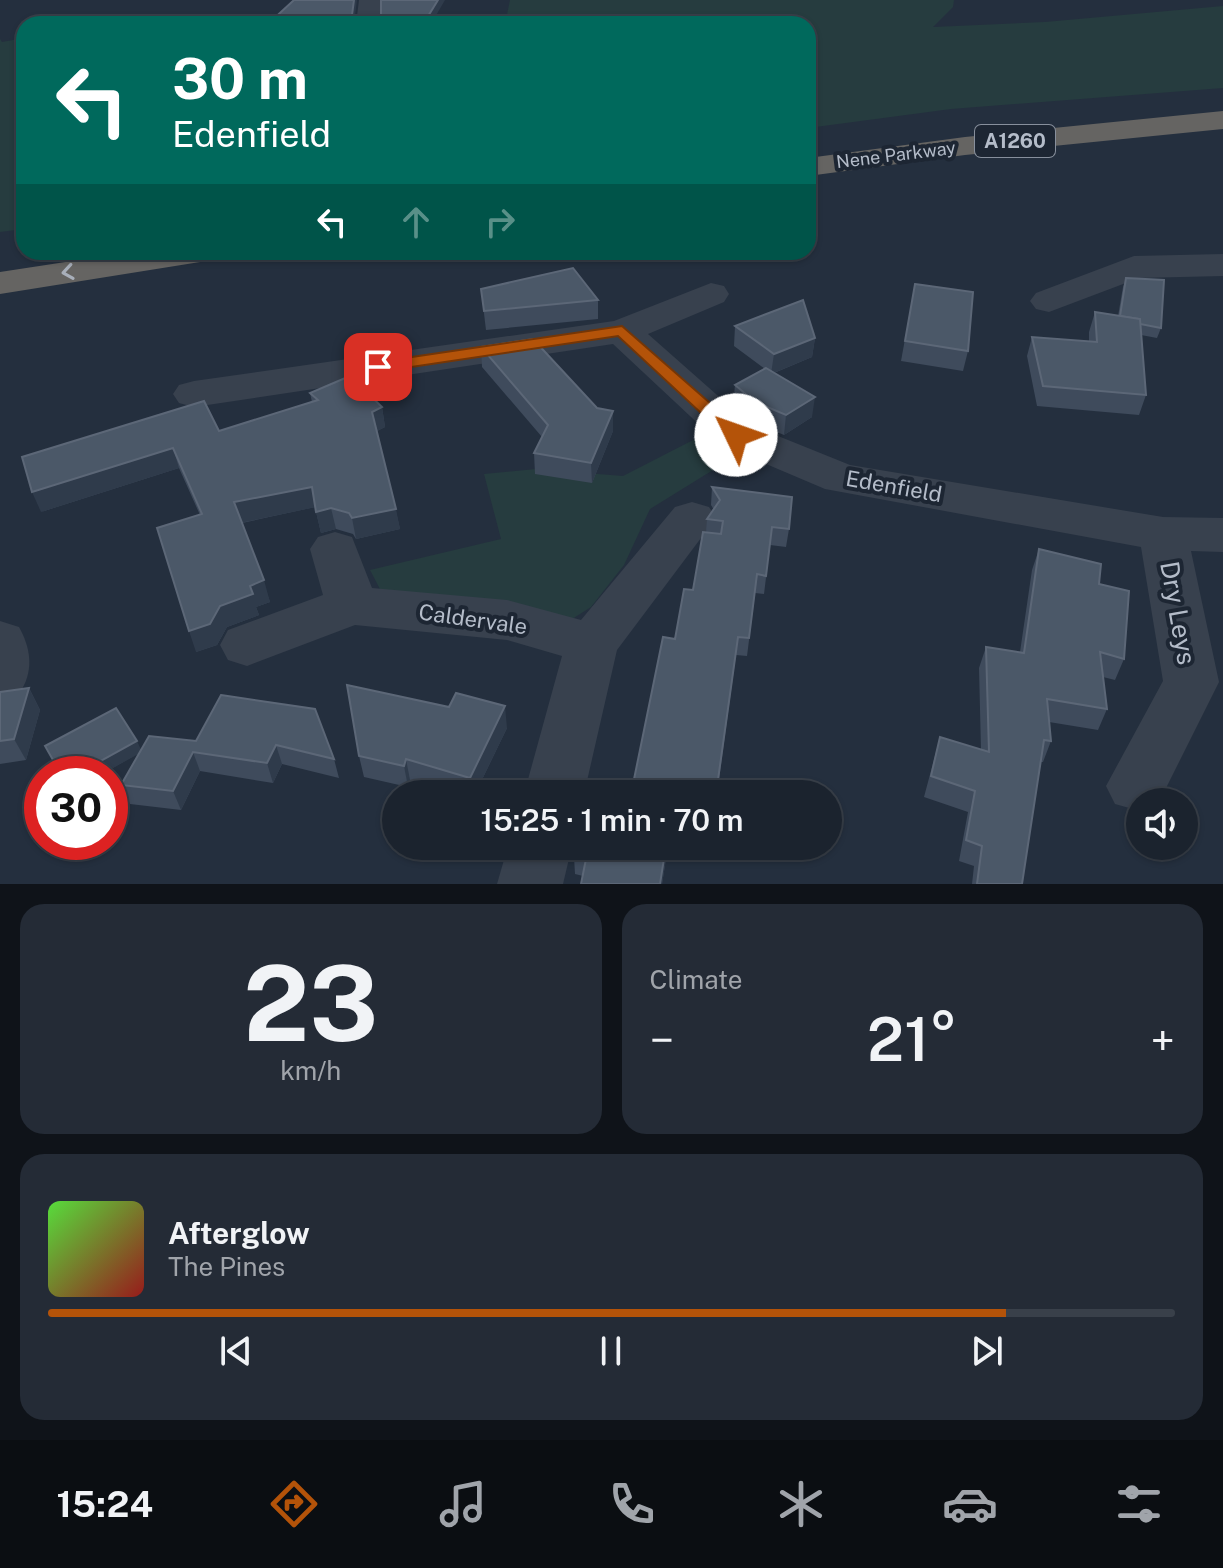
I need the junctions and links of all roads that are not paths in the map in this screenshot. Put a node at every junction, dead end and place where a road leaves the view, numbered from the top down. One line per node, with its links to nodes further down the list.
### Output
1 (1223, 101): 3 (highway, Nene Parkway / A1260)
2 (1223, 120): 4 (highway, Nene Parkway / A1260)
3 (816, 144)
4 (816, 166)
5 (148, 260): 7 (highway, one-way to 7)
6 (1223, 265): 9 (street)
7 (0, 283)
8 (711, 294): 10 (street)
9 (1049, 301)
10 (622, 331): 11 (street); 13 (street, Edenfield)
11 (194, 394)
12 (692, 518): 17 (street)
13 (1163, 534): 14 (street, Dry Leys); 20 (street, Dry Leys)
14 (1223, 535)
15 (335, 549): 16 (street)
16 (352, 605): 17 (street, Caldervale); 18 (street, Caldervale)
17 (592, 644): 19 (street)
18 (247, 645)
19 (558, 780)
20 (1136, 786)
21 (536, 860): 22 (street)
22 (530, 884)

